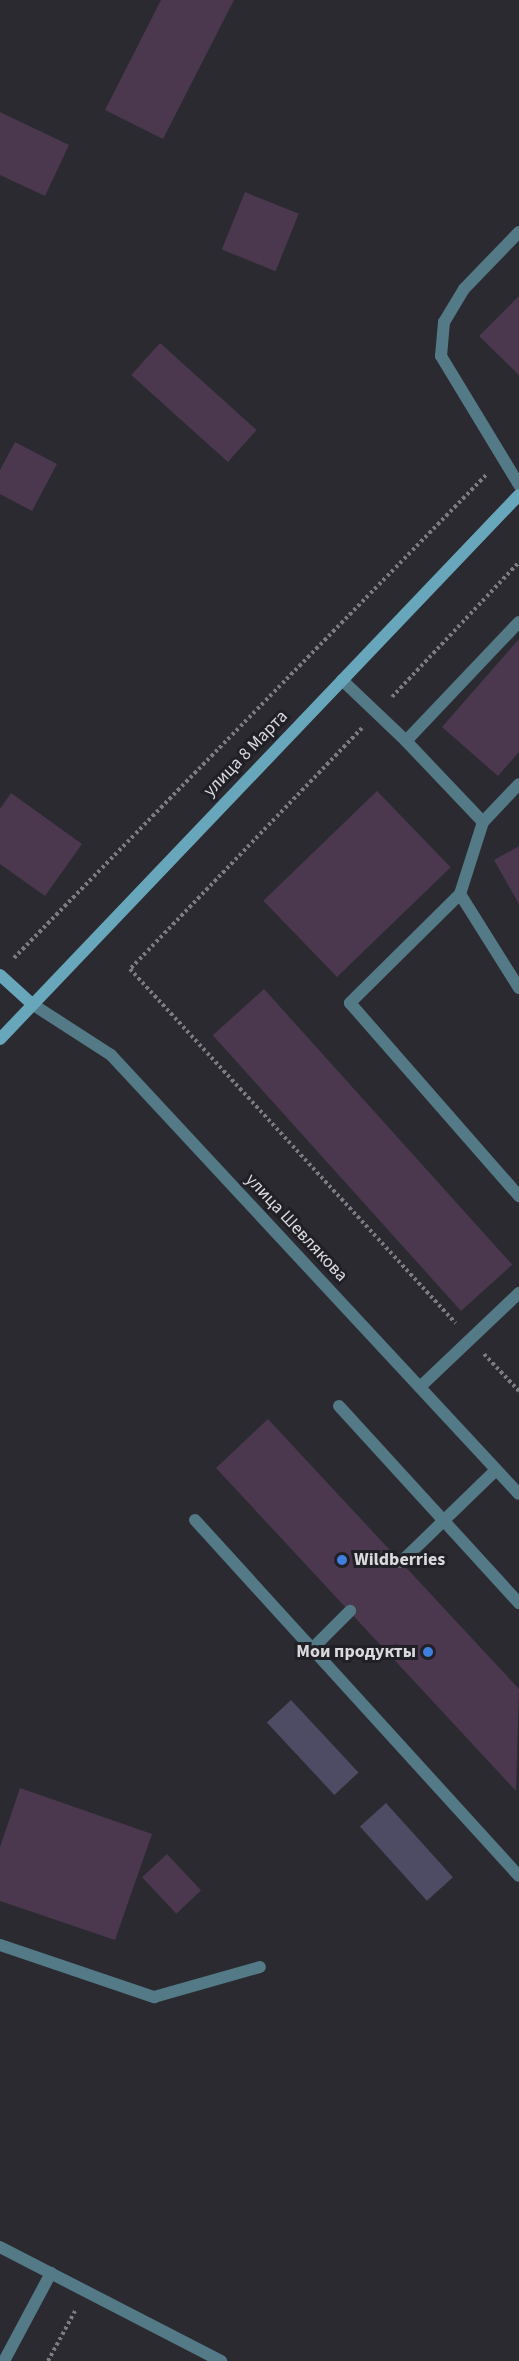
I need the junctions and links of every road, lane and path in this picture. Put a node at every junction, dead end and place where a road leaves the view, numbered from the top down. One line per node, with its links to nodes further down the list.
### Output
1 (519, 232): 2 (street)
2 (503, 458): 3 (street); 13 (path)
3 (519, 485)
4 (519, 495): 7 (street, улица 8 Марта)
5 (519, 562): 8 (path)
6 (519, 622): 9 (street)
7 (342, 680): 8 (street); 16 (street, улица 8 Марта)
8 (376, 713): 9 (street); 20 (path)
9 (406, 741): 11 (street)
10 (519, 784): 11 (street)
11 (483, 822): 12 (street)
12 (460, 894): 15 (street); 18 (street)
13 (8, 963)
14 (0, 975): 16 (street)
15 (519, 988)
16 (32, 1004): 17 (street, улица 8 Марта); 21 (street, улица Шевлякова)
17 (0, 1040)
18 (519, 1196)
19 (519, 1293): 20 (street)
20 (469, 1338): 21 (street); 22 (path)
21 (420, 1387): 24 (street, улица Шевлякова)
22 (519, 1391)
23 (339, 1406): 27 (street)
24 (496, 1470): 25 (street, улица Шевлякова); 27 (street)
25 (519, 1494)
26 (195, 1520): 31 (street)
27 (443, 1520): 28 (street); 29 (street)
28 (401, 1562)
29 (519, 1603)
30 (350, 1611): 31 (street)
31 (312, 1649): 32 (street)
32 (519, 1876)
33 (0, 1945): 34 (street)
34 (260, 1967)
35 (0, 2247): 36 (street)
36 (51, 2273): 37 (street); 38 (street)
37 (85, 2291): 39 (path); 40 (street)
38 (5, 2359)
39 (48, 2361)
40 (221, 2361)

